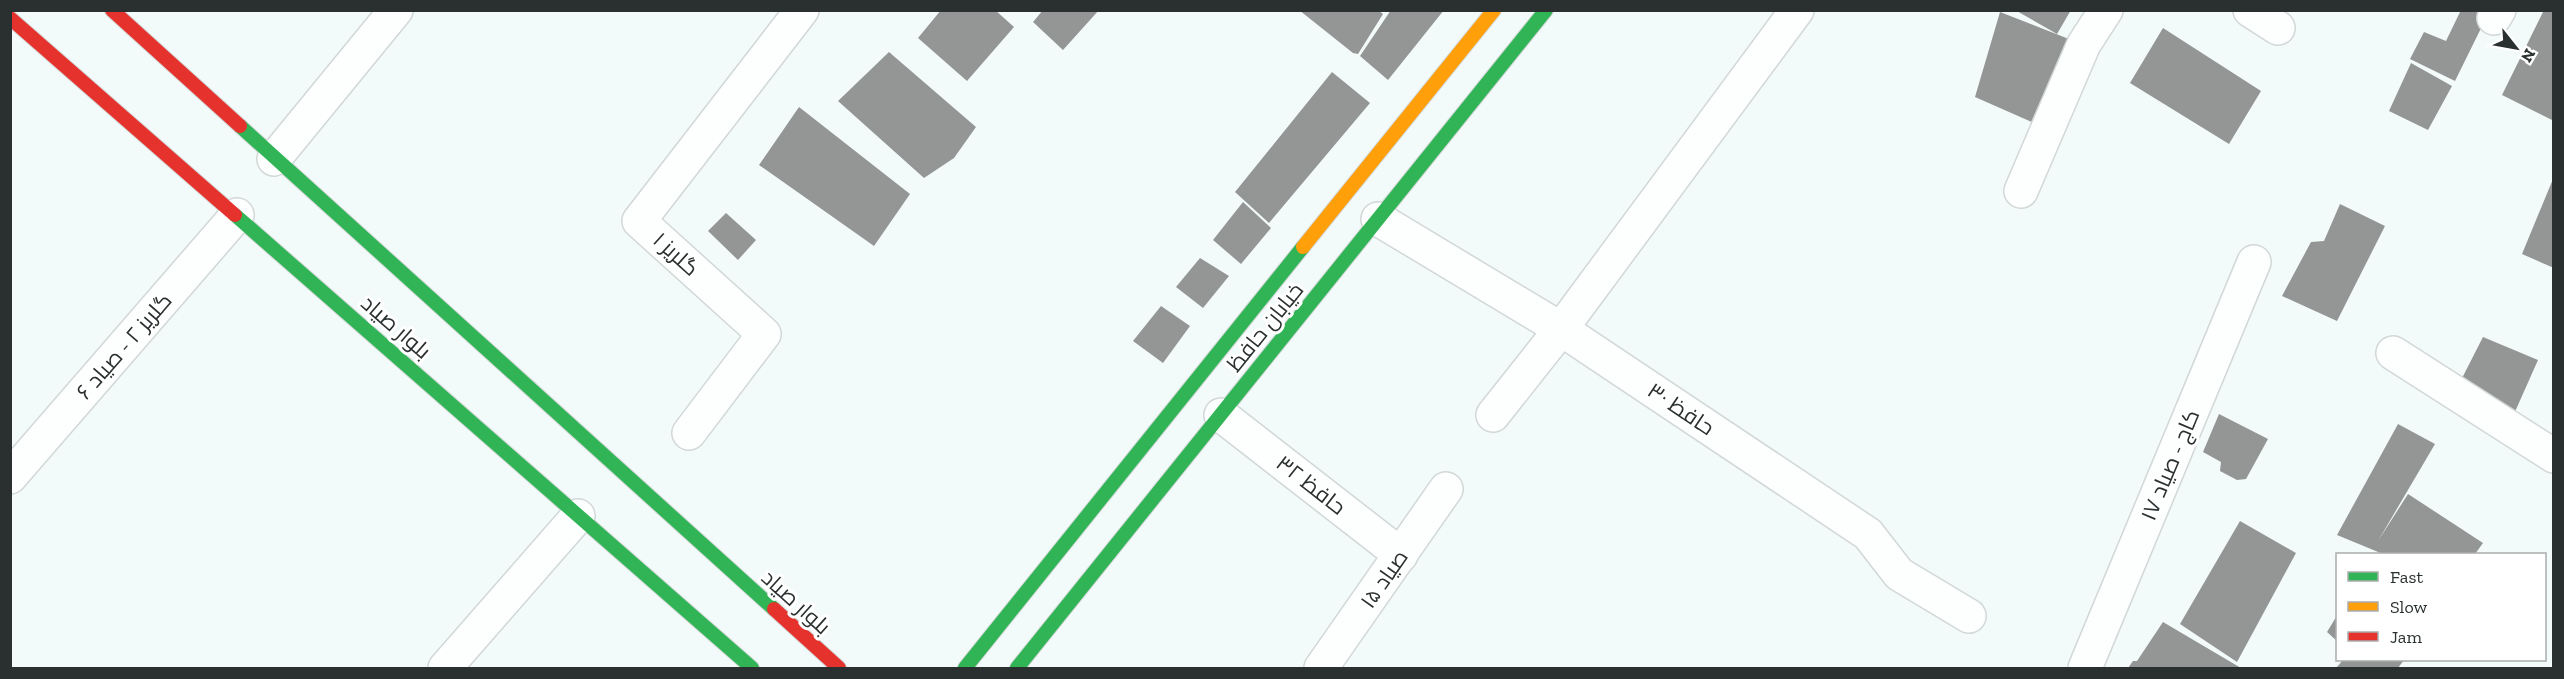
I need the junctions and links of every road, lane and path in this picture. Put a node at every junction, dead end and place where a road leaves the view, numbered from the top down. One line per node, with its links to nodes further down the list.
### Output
1 (112, 10): 11 (main road, بلوار صیاد)
2 (396, 10): 11 (street)
3 (802, 10): 20 (street, گلریز ۱)
4 (1494, 10): 30 (main road, خیابان حافظ)
5 (1546, 10): 14 (main road, خیابان حافظ)
6 (1797, 10): 16 (street)
7 (2106, 10): 12 (street)
8 (2250, 10): 10 (street)
9 (10, 18): 13 (main road, بلوار صیاد)
10 (2278, 28)
11 (274, 159): 29 (main road, بلوار صیاد)
12 (2021, 191)
13 (237, 215): 22 (street, گلریز ۲ - صیاد ۶); 24 (main road, بلوار صیاد)
14 (1378, 219): 16 (street, حافظ ۳۰); 18 (main road, خیابان حافظ)
15 (2254, 262): 33 (street, کاج - صیاد ۱۷)
16 (1561, 329): 19 (street); 26 (street, حافظ ۳۰)
17 (2393, 352): 21 (street)
18 (1221, 415): 25 (street, حافظ ۳۲); 31 (main road, خیابان حافظ)
19 (1493, 415)
20 (689, 433)
21 (2553, 456)
22 (10, 477)
23 (1446, 489): 25 (street, صیاد ۱۵)
24 (578, 516): 27 (street); 28 (main road, بلوار صیاد)
25 (1401, 555): 32 (street, صیاد ۱۵)
26 (1969, 616)
27 (446, 669)
28 (752, 669)
29 (839, 669)
30 (965, 669)
31 (1017, 669)
32 (1321, 669)
33 (2085, 669)

